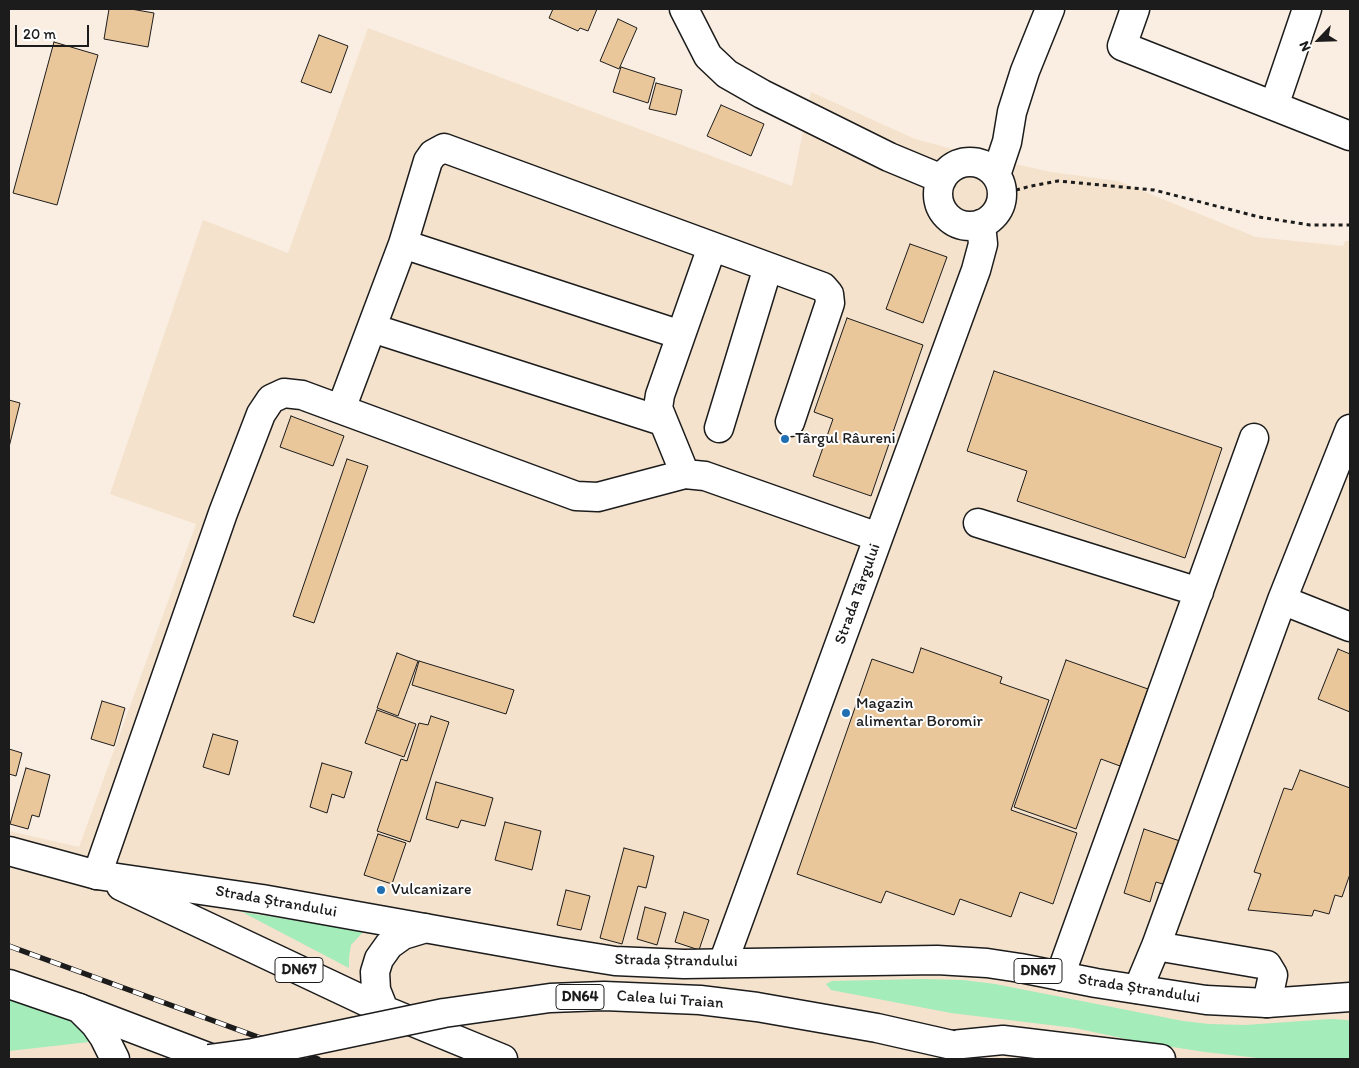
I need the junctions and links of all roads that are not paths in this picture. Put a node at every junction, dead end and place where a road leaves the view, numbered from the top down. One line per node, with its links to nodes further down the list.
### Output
1 (684, 9): 7 (main road)
2 (1050, 9): 8 (main road)
3 (1135, 9): 5 (main road)
4 (1307, 9): 5 (main road)
5 (1274, 106): 6 (main road)
6 (1350, 136)
7 (942, 178): 8 (main road); 9 (main road)
8 (998, 185): 9 (main road)
9 (981, 224): 23 (main road, Strada Târgului)
10 (402, 244): 11 (main road); 13 (main road); 14 (main road)
11 (712, 247): 12 (main road); 14 (main road)
12 (768, 267): 17 (main road); 18 (main road)
13 (372, 328): 15 (main road); 16 (main road)
14 (680, 334): 16 (main road)
15 (340, 409): 21 (main road); 28 (main road)
16 (662, 421): 21 (main road)
17 (790, 422)
18 (719, 428)
19 (1350, 429): 25 (main road)
20 (1254, 438): 24 (main road)
21 (685, 474): 23 (main road)
22 (978, 522): 24 (main road)
23 (878, 537): 31 (main road, Strada Târgului)
24 (1199, 592): 32 (main road)
25 (1282, 600): 26 (main road); 30 (main road)
26 (1350, 626)
27 (9, 851): 28 (main road, Strada Ștrandului / DN67)
28 (96, 875): 29 (main road, Strada Ștrandului / DN67); 38 (main road, DN67)
29 (426, 928): 31 (main road, Strada Ștrandului / DN67); 38 (main road, DN67)
30 (1156, 946): 34 (main road); 36 (main road)
31 (723, 963): 32 (main road, Strada Ștrandului / DN67)
32 (1060, 976): 34 (main road, Strada Ștrandului / DN67)
33 (9, 984): 37 (main road)
34 (1138, 989): 36 (main road, Strada Ștrandului / DN67)
35 (1350, 997): 36 (main road, Strada Ștrandului / DN67)
36 (1267, 1003)
37 (79, 1008): 40 (main road); 42 (main road)
38 (384, 1010): 43 (main road, DN67)
39 (952, 1044): 41 (main road, Calea lui Traian / DN64, bridge); 44 (main road, Calea lui Traian / DN64); 45 (main road, Calea lui Traian / DN64)
40 (115, 1059)
41 (209, 1059)
42 (213, 1059)
43 (503, 1059)
44 (988, 1059)
45 (1161, 1059)

